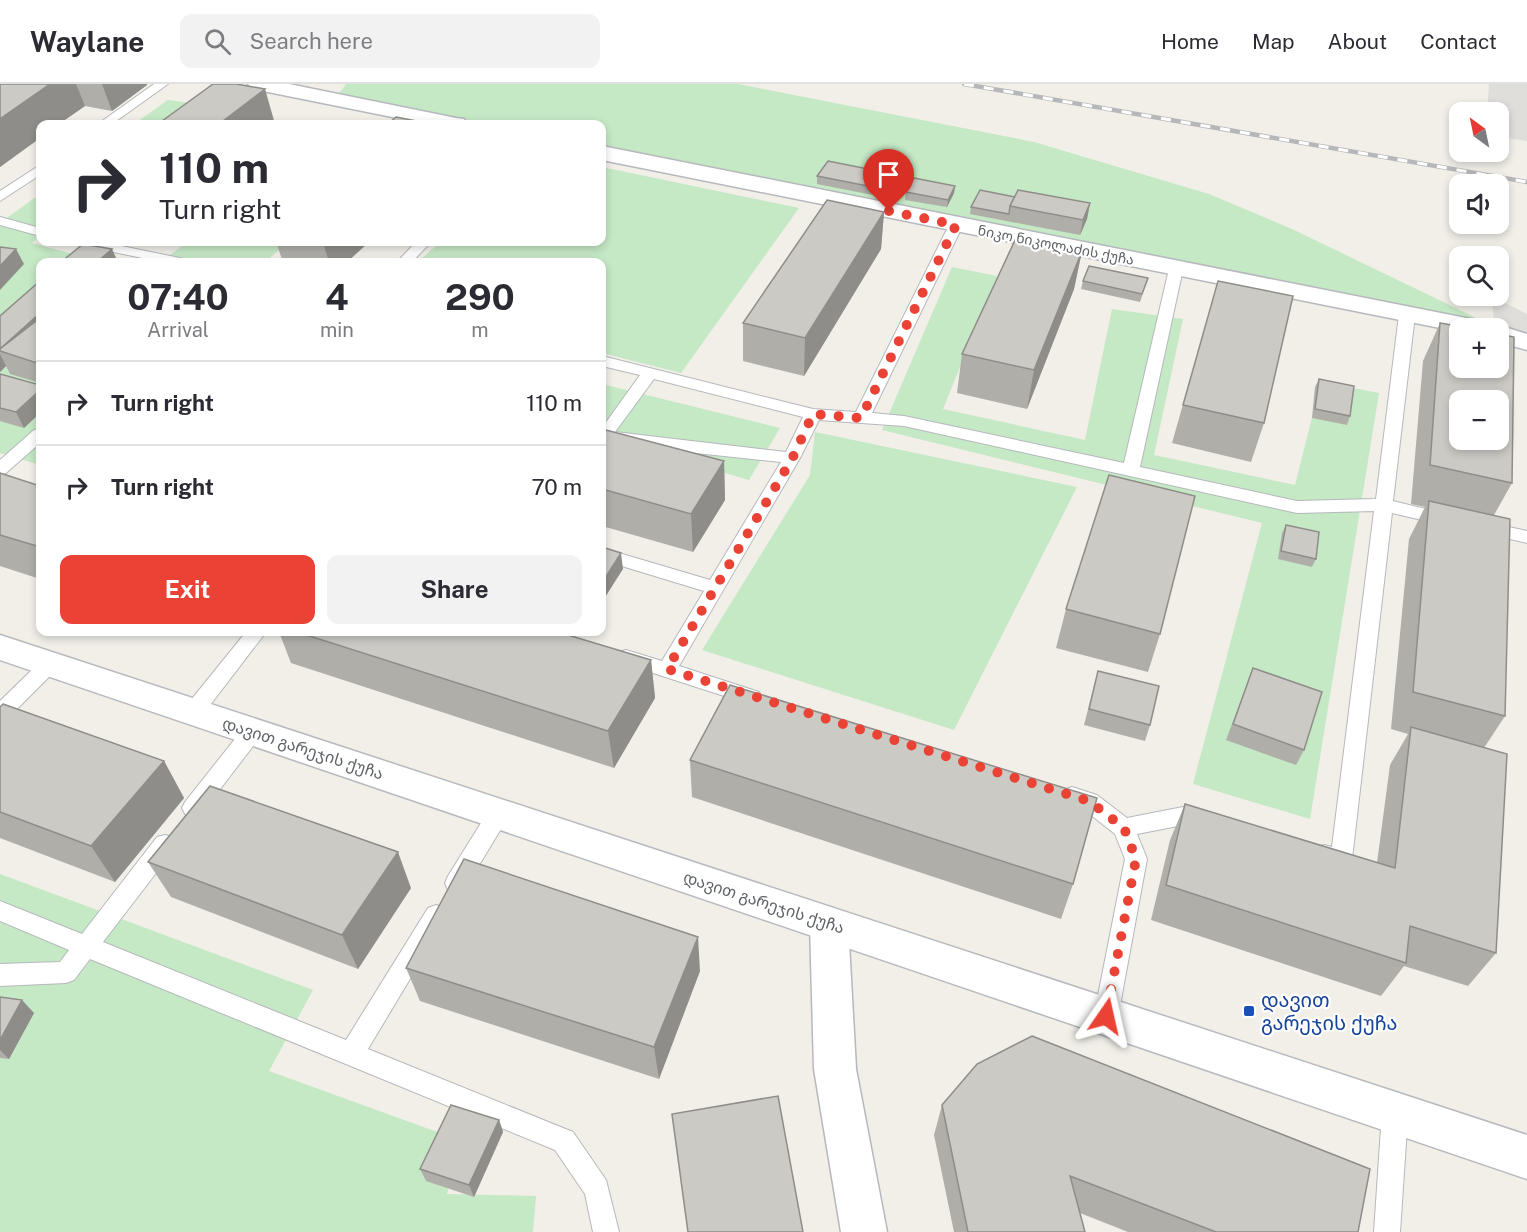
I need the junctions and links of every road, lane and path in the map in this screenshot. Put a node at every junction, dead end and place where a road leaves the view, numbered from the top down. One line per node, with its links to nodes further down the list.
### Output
1 (162, 84): 3 (lane)
2 (258, 84): 4 (street)
3 (110, 120)
4 (436, 120)
5 (606, 154): 9 (street, ნიკო ნიკოლაძის ქუჩა)
6 (36, 172): 7 (lane)
7 (0, 197)
8 (0, 221): 10 (lane)
9 (956, 225): 15 (street, ნიკო ნიკოლაძის ქუჩა); 21 (lane)
10 (36, 231)
11 (103, 246): 13 (lane)
12 (420, 246): 14 (lane)
13 (161, 258)
14 (408, 258)
15 (1176, 268): 16 (street, ნიკო ნიკოლაძის ქუჩა); 26 (lane)
16 (1407, 315): 17 (street, ნიკო ნიკოლაძის ქუჩა); 28 (lane)
17 (1449, 323)
18 (606, 362): 19 (lane)
19 (651, 373): 20 (lane); 22 (lane)
20 (813, 414): 21 (lane); 25 (lane)
21 (861, 418): 26 (lane)
22 (606, 431)
23 (606, 436): 25 (lane)
24 (36, 438): 27 (lane)
25 (792, 459): 31 (lane)
26 (1131, 471): 28 (lane)
27 (3, 475)
28 (1384, 506): 29 (lane); 45 (lane)
29 (1527, 537)
30 (606, 555): 31 (lane)
31 (715, 588): 36 (lane)
32 (253, 636): 38 (lane)
33 (0, 647): 35 (street, დავით გარეჯის ქუჩა)
34 (611, 652): 36 (lane)
35 (50, 664): 38 (street, დავით გარეჯის ქუჩა); 39 (lane)
36 (667, 669): 37 (lane)
37 (767, 702)
38 (194, 711): 40 (street, დავით გარეჯის ქუჩა)
39 (0, 713)
40 (253, 731): 42 (street, დავით გარეჯის ქუჩა); 48 (lane)
41 (1054, 790): 44 (lane)
42 (499, 813): 47 (street, დავით გარეჯის ქუჩა); 51 (lane)
43 (1221, 824): 44 (lane)
44 (1124, 828): 50 (lane)
45 (1308, 850)
46 (0, 911): 48 (lane)
47 (829, 924): 50 (street, დავით გარეჯის ქუჩა); 55 (street)
48 (86, 946): 49 (lane); 51 (lane)
49 (0, 975)
50 (1106, 1016): 52 (street, დავით გარეჯის ქუჩა)
51 (351, 1054): 54 (lane)
52 (1395, 1113): 53 (street, დავით გარეჯის ქუჩა); 56 (lane)
53 (1527, 1157)
54 (606, 1232)
55 (864, 1232)
56 (1387, 1232)

